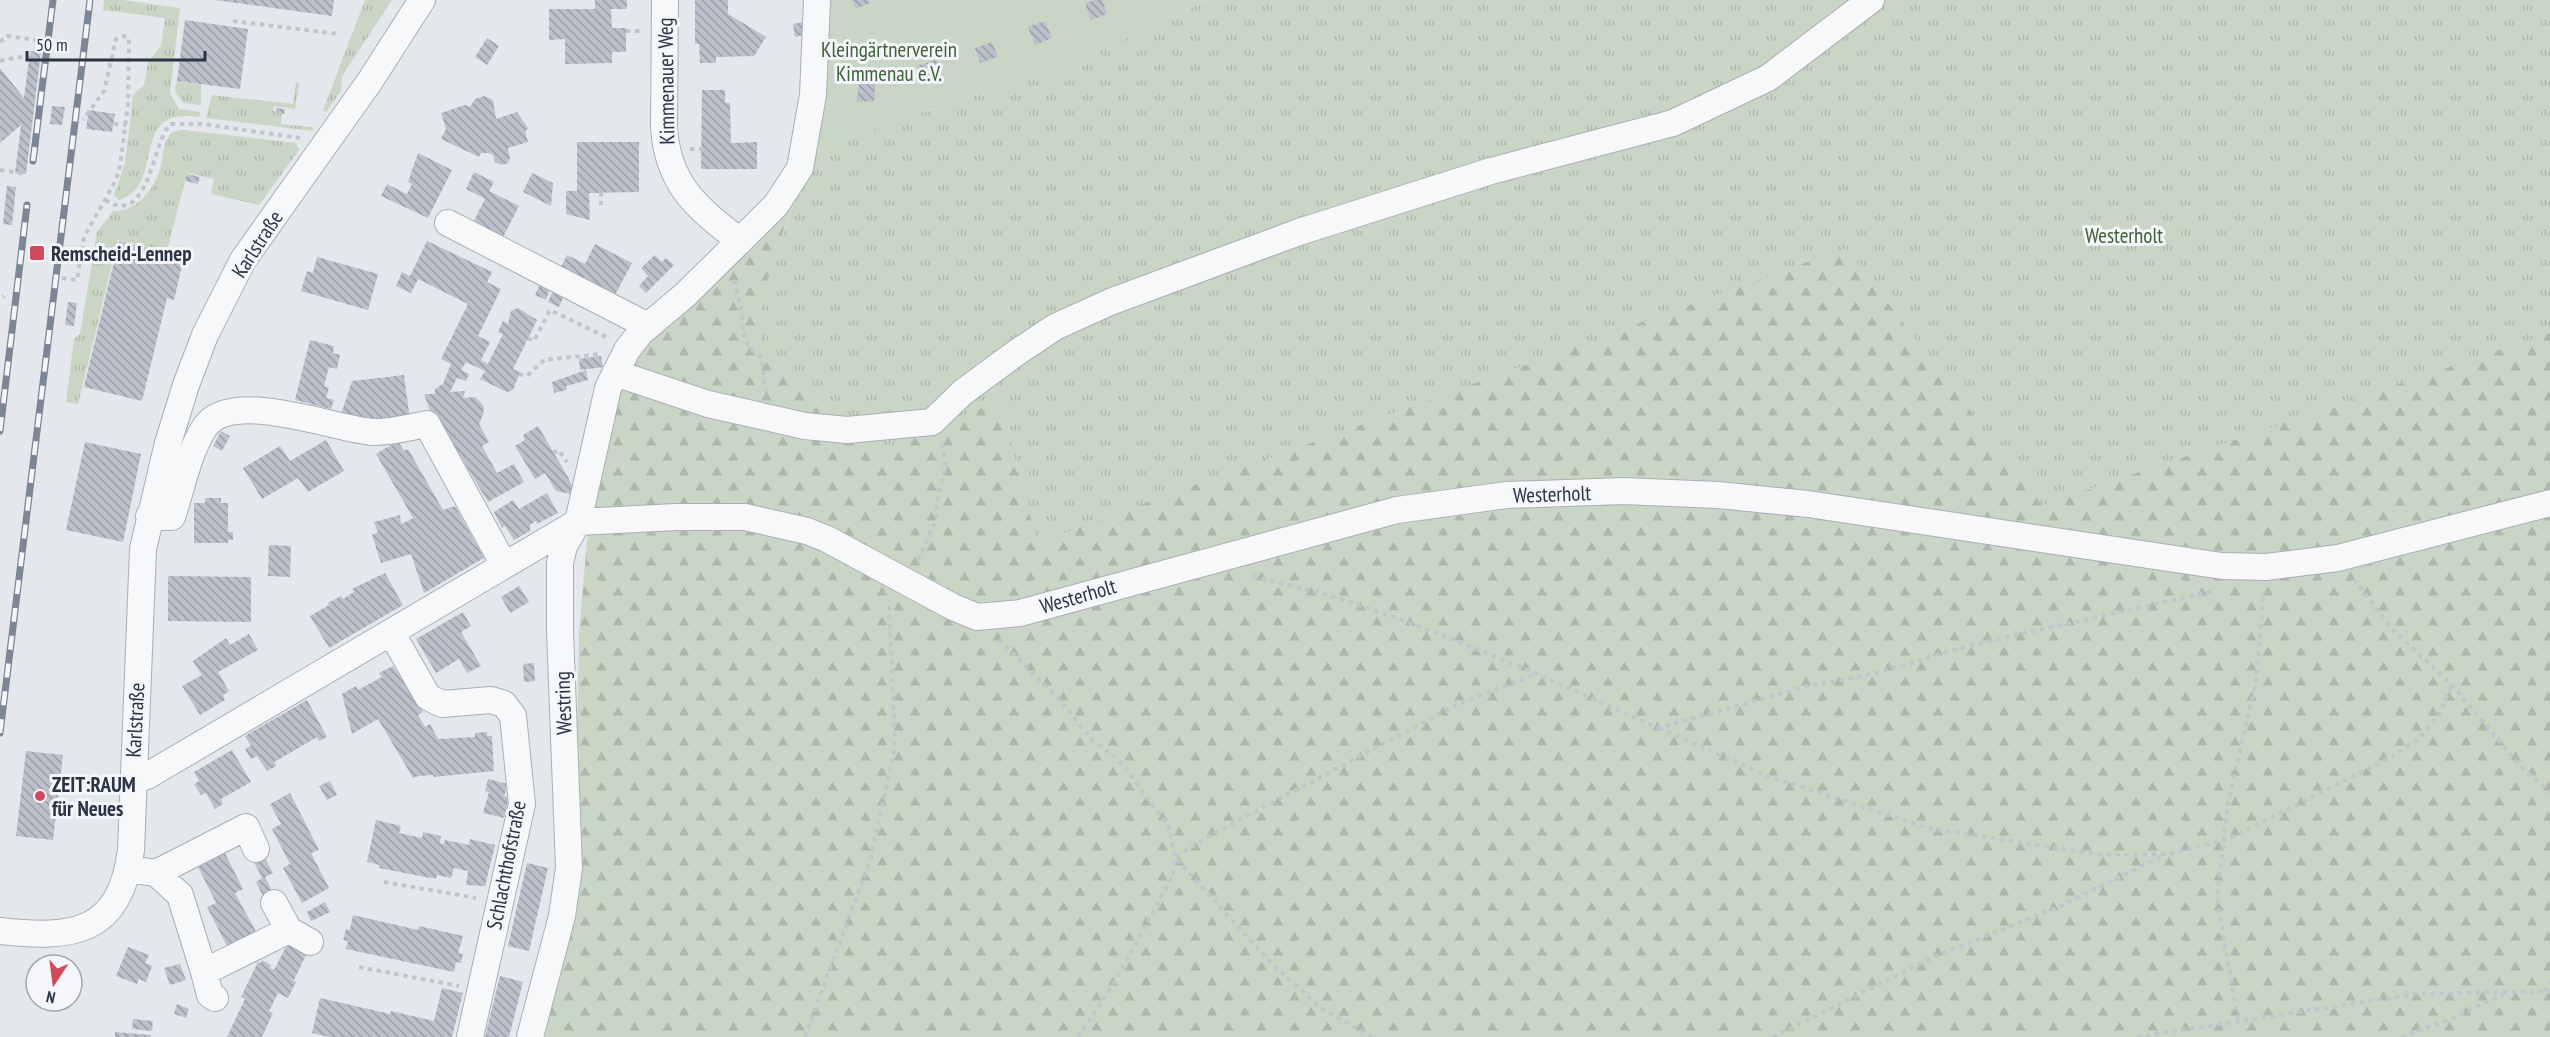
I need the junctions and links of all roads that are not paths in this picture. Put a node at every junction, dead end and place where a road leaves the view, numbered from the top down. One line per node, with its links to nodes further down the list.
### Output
1 (422, 0): 10 (street, Karlstraße)
2 (664, 0): 6 (street, Kimmenauer Weg)
3 (818, 0): 6 (street)
4 (1871, 0): 8 (street)
5 (448, 223): 7 (street)
6 (732, 249): 7 (street)
7 (648, 326): 8 (street)
8 (609, 364): 11 (street, Westring)
9 (2550, 503): 11 (street, Westerholt)
10 (149, 516): 12 (street); 14 (street, Karlstraße)
11 (578, 522): 12 (street); 23 (street, Westring)
12 (504, 565): 13 (street)
13 (391, 632): 14 (street); 22 (street, Schlachthofstraße)
14 (132, 781): 16 (street)
15 (256, 849): 17 (street)
16 (128, 868): 17 (street); 19 (street)
17 (156, 873): 20 (street)
18 (274, 903): 20 (street)
19 (0, 931)
20 (204, 972): 21 (street)
21 (215, 998)
22 (470, 1037)
23 (530, 1037)

